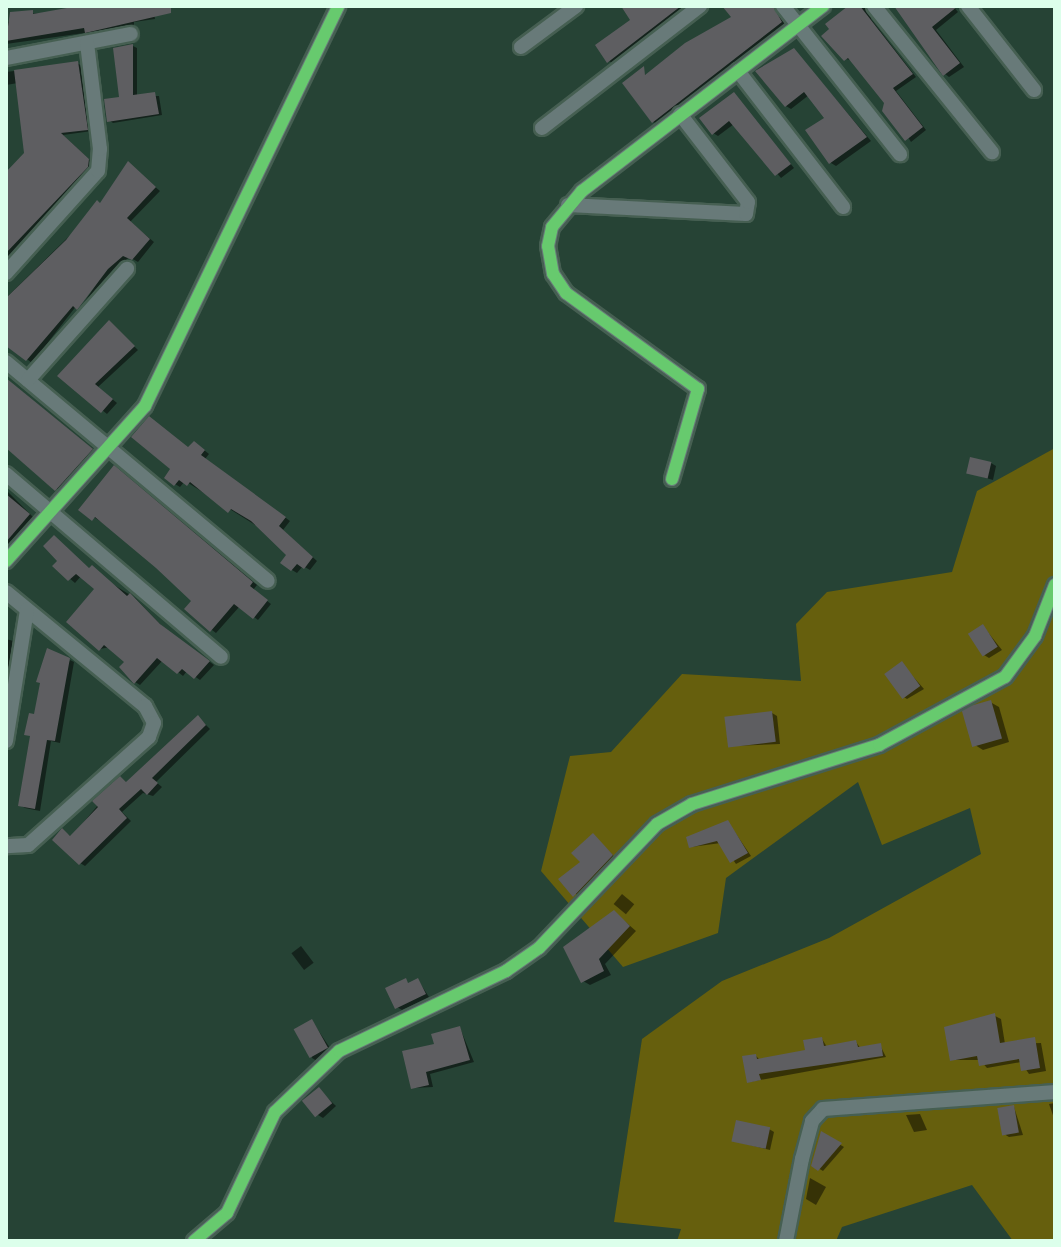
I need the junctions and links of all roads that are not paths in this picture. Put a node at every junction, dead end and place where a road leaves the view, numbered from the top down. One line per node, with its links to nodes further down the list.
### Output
1 (338, 6): 25 (street)
2 (576, 6): 11 (street)
3 (700, 6): 16 (street)
4 (783, 6): 8 (street)
5 (823, 6): 8 (street)
6 (874, 6): 17 (street)
7 (968, 6): 14 (street)
8 (798, 26): 13 (street); 18 (street)
9 (131, 34): 10 (street)
10 (87, 43): 12 (street); 22 (street)
11 (521, 47)
12 (6, 58)
13 (738, 71): 15 (street); 20 (street)
14 (1034, 90)
15 (680, 114): 19 (street); 19 (street)
16 (542, 128)
17 (992, 152)
18 (900, 154)
19 (568, 205): 27 (street)
20 (843, 207)
21 (127, 269): 24 (street)
22 (6, 273)
23 (6, 362): 24 (street)
24 (28, 380): 25 (street)
25 (110, 447): 28 (street); 30 (street)
26 (6, 474): 28 (street)
27 (672, 479)
28 (51, 512): 29 (street); 34 (street)
29 (6, 561)
30 (268, 581)
31 (1055, 585): 38 (street)
32 (6, 592): 33 (street)
33 (27, 610): 35 (street); 36 (street)
34 (221, 657)
35 (6, 741)
36 (6, 846)
37 (1055, 1092): 39 (street)
38 (194, 1241)
39 (786, 1241)

